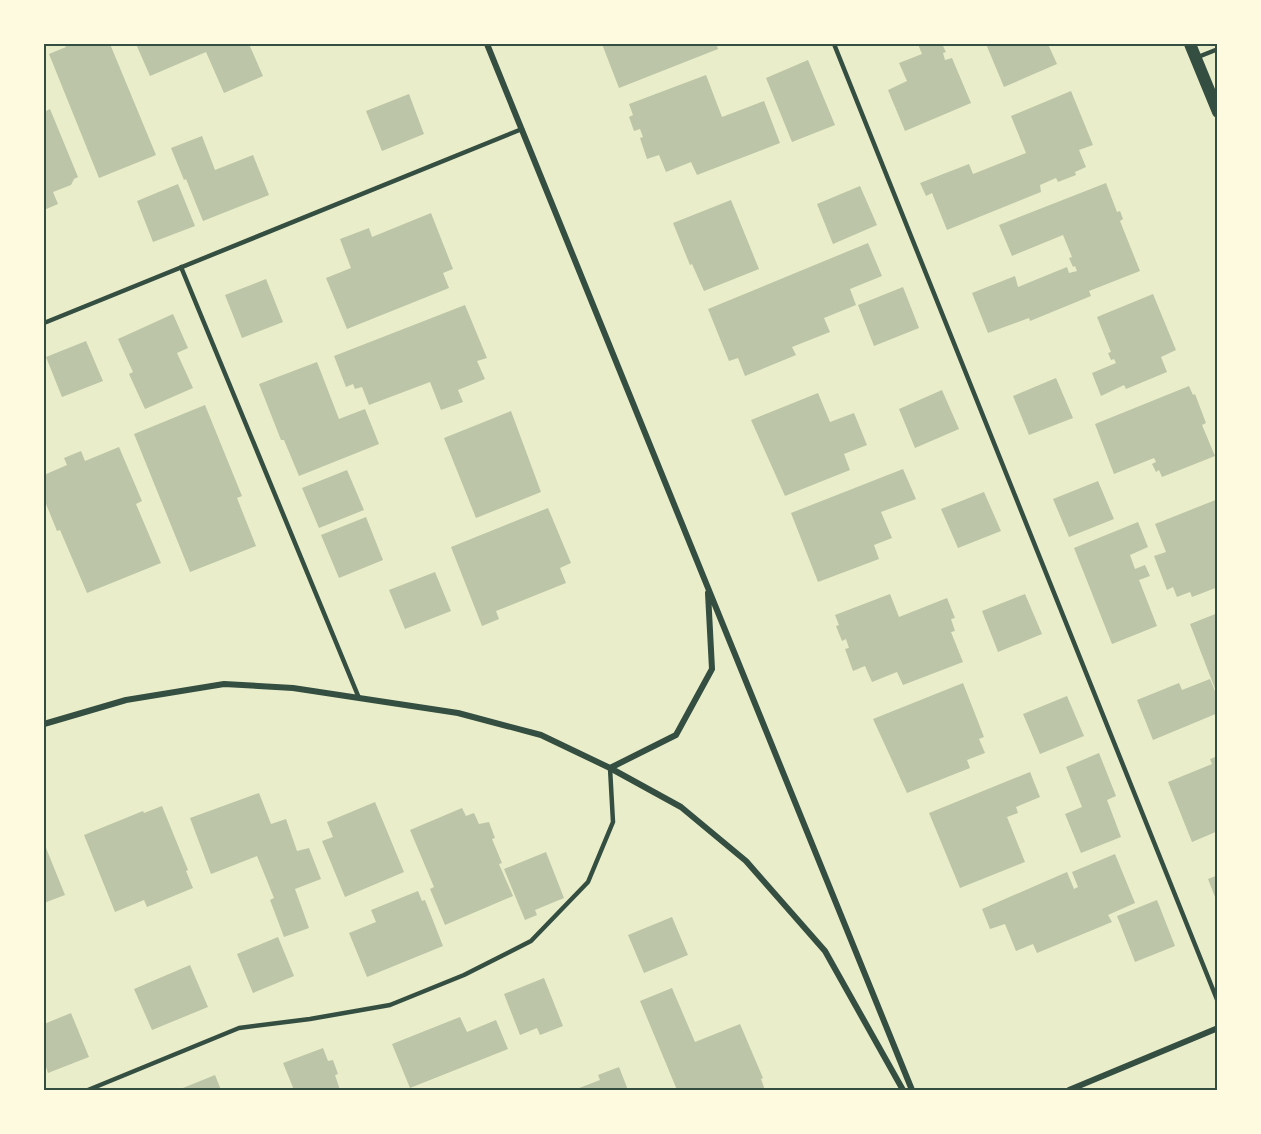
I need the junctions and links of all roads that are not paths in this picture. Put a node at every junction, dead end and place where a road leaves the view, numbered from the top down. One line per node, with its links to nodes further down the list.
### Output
1 (487, 44): 7 (street)
2 (834, 44): 14 (lane)
3 (1190, 44): 5 (main road)
4 (1218, 49): 5 (lane)
5 (1196, 58): 6 (main road)
6 (1218, 112)
7 (522, 129): 8 (lane); 10 (street)
8 (181, 267): 9 (lane); 11 (lane)
9 (44, 323)
10 (708, 586): 13 (street); 18 (street)
11 (359, 698): 12 (street); 13 (street)
12 (44, 724)
13 (610, 768): 16 (lane); 17 (street)
14 (1218, 1002)
15 (1218, 1028): 19 (street)
16 (88, 1090)
17 (903, 1090)
18 (912, 1090)
19 (1069, 1090)

